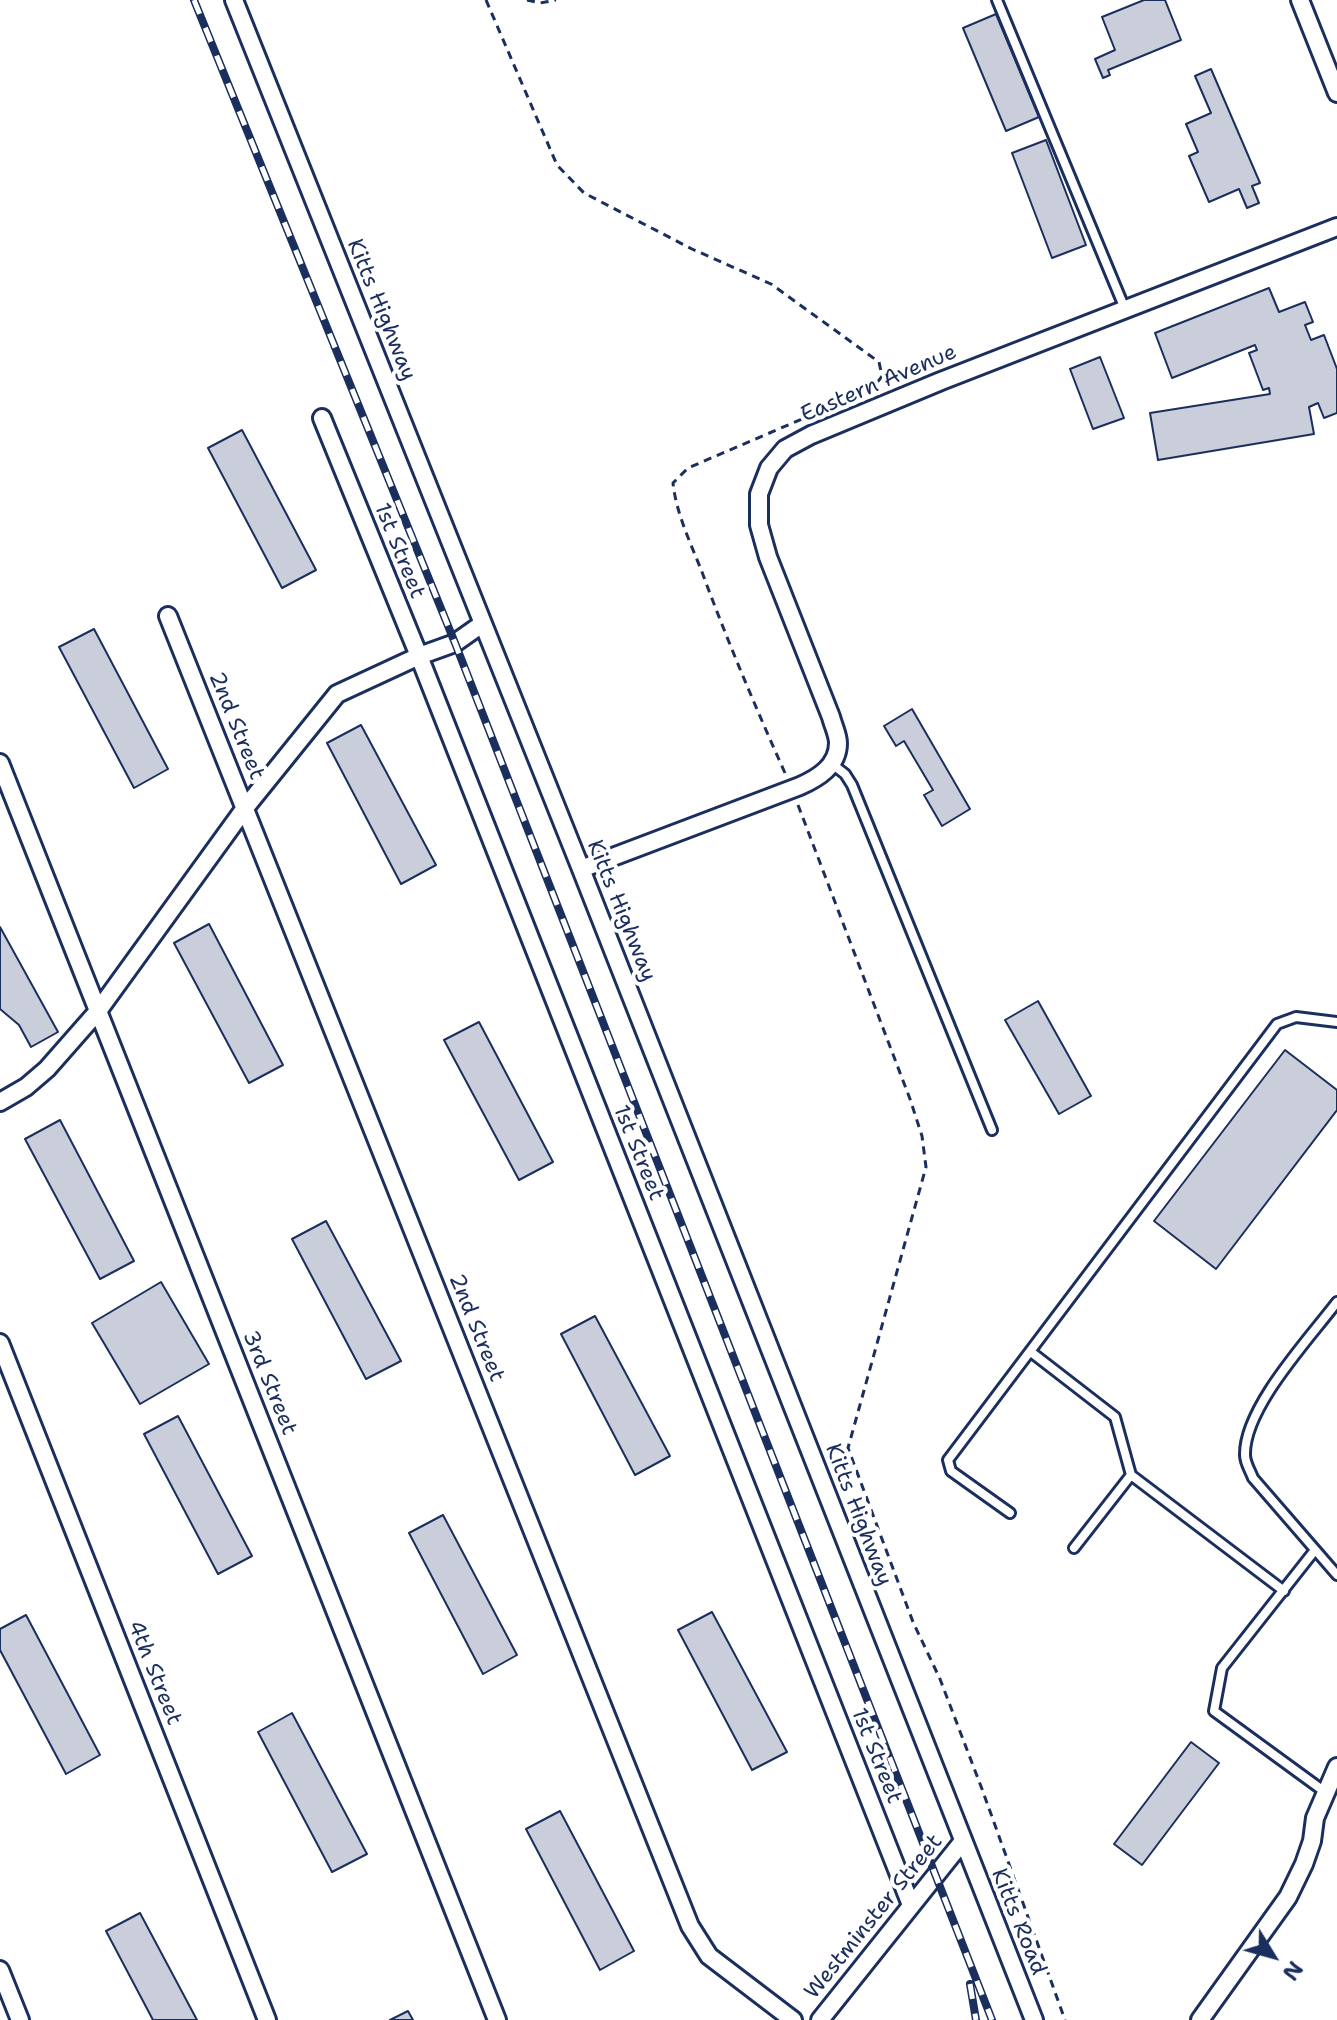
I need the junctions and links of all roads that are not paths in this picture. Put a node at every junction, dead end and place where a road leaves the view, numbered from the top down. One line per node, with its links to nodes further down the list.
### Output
1 (234, 0): 9 (street, Kitts Highway)
2 (997, 0): 6 (lane)
3 (1300, 0): 4 (street)
4 (1337, 93)
5 (1337, 227): 6 (street, Eastern Avenue)
6 (1125, 309): 12 (street, Eastern Avenue)
7 (322, 418): 10 (street, 1st Street)
8 (168, 616): 13 (street, 2nd Street)
9 (482, 624): 10 (street); 14 (street, Kitts Highway)
10 (419, 656): 13 (street); 31 (street, 1st Street)
11 (0, 763): 15 (street, 3rd Street)
12 (832, 764): 14 (street); 18 (lane)
13 (245, 808): 15 (street); 36 (street, 2nd Street)
14 (581, 869): 30 (street, Kitts Highway)
15 (98, 1011): 17 (street); 35 (street, 3rd Street)
16 (1337, 1022): 21 (lane)
17 (0, 1102)
18 (992, 1130)
19 (1337, 1302): 25 (lane)
20 (0, 1343): 34 (street, 4th Street)
21 (1031, 1352): 22 (lane); 23 (lane)
22 (1131, 1475): 24 (lane); 27 (lane)
23 (1010, 1513)
24 (1074, 1548)
25 (1315, 1550): 26 (lane); 27 (lane)
26 (1337, 1575)
27 (1284, 1591): 29 (lane)
28 (1337, 1767): 29 (street)
29 (1325, 1792): 39 (street)
30 (963, 1841): 31 (street, Westminster Street); 38 (street, Kitts Road)
31 (911, 1905): 37 (street, Westminster Street)
32 (0, 1970): 33 (street)
33 (20, 2020)
34 (267, 2020)
35 (497, 2020)
36 (793, 2020)
37 (820, 2020)
38 (1034, 2020)
39 (1200, 2020)

